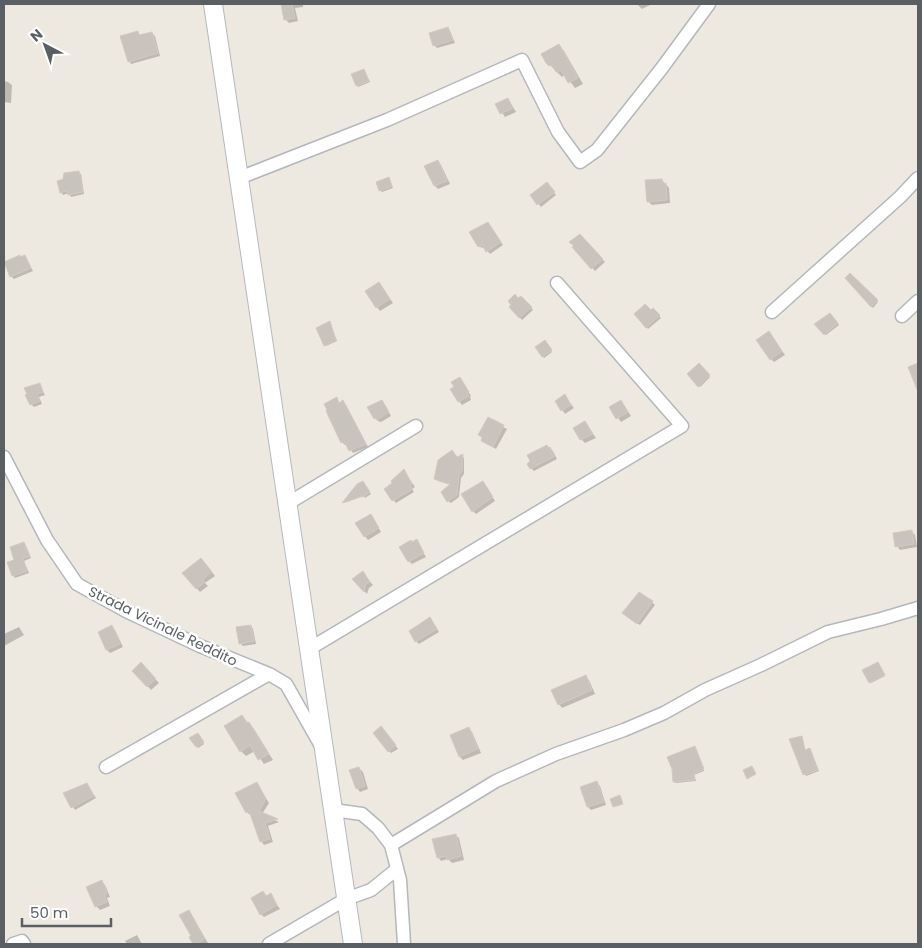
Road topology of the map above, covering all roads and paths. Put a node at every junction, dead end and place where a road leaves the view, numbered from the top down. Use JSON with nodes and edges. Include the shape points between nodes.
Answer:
{"nodes":[{"id":1,"x":213,"y":4,"type":"edge"},
{"id":2,"x":709,"y":4,"type":"edge"},
{"id":3,"x":239,"y":178,"type":"junction"},
{"id":4,"x":918,"y":178,"type":"edge"},
{"id":5,"x":557,"y":283,"type":"dead end"},
{"id":6,"x":918,"y":301,"type":"edge"},
{"id":7,"x":772,"y":312,"type":"dead end"},
{"id":8,"x":902,"y":316,"type":"dead end"},
{"id":9,"x":416,"y":426,"type":"dead end"},
{"id":10,"x":4,"y":457,"type":"edge"},
{"id":11,"x":287,"y":504,"type":"junction"},
{"id":12,"x":918,"y":608,"type":"edge"},
{"id":13,"x":309,"y":649,"type":"junction"},
{"id":14,"x":268,"y":674,"type":"junction"},
{"id":15,"x":324,"y":750,"type":"junction"},
{"id":16,"x":106,"y":767,"type":"dead end"},
{"id":17,"x":333,"y":810,"type":"junction"},
{"id":18,"x":391,"y":845,"type":"junction"},
{"id":19,"x":397,"y":869,"type":"junction"},
{"id":20,"x":346,"y":899,"type":"junction"},
{"id":21,"x":13,"y":944,"type":"edge"},
{"id":22,"x":24,"y":944,"type":"edge"},
{"id":23,"x":269,"y":944,"type":"edge"},
{"id":24,"x":352,"y":944,"type":"edge"},
{"id":25,"x":404,"y":944,"type":"edge"}],
"edges":[{"from":1,"to":3,"type":"main road"},
{"from":2,"to":3,"type":"street","via":[[597,150],[580,162],[558,132],[522,60],[387,120]]},
{"from":3,"to":11,"type":"main road"},
{"from":4,"to":7,"type":"street"},
{"from":5,"to":13,"type":"street","via":[[682,426]]},
{"from":6,"to":8,"type":"street"},
{"from":9,"to":11,"type":"street"},
{"from":10,"to":14,"type":"street","name":"Strada Vicinale Reddito","via":[[47,540],[77,584],[126,611]]},
{"from":11,"to":13,"type":"main road"},
{"from":12,"to":18,"type":"street","via":[[828,632],[656,716],[556,754],[496,781]]},
{"from":13,"to":15,"type":"main road"},
{"from":14,"to":15,"type":"street","name":"Strada Vicinale Reddito","via":[[286,684]]},
{"from":14,"to":16,"type":"street"},
{"from":15,"to":17,"type":"main road"},
{"from":17,"to":18,"type":"street","via":[[362,814]]},
{"from":17,"to":20,"type":"main road"},
{"from":18,"to":19,"type":"street"},
{"from":19,"to":20,"type":"street","via":[[371,890]]},
{"from":19,"to":25,"type":"street"},
{"from":20,"to":23,"type":"street"},
{"from":20,"to":24,"type":"main road"},
{"from":21,"to":22,"type":"street","via":[[22,941]]}]}
